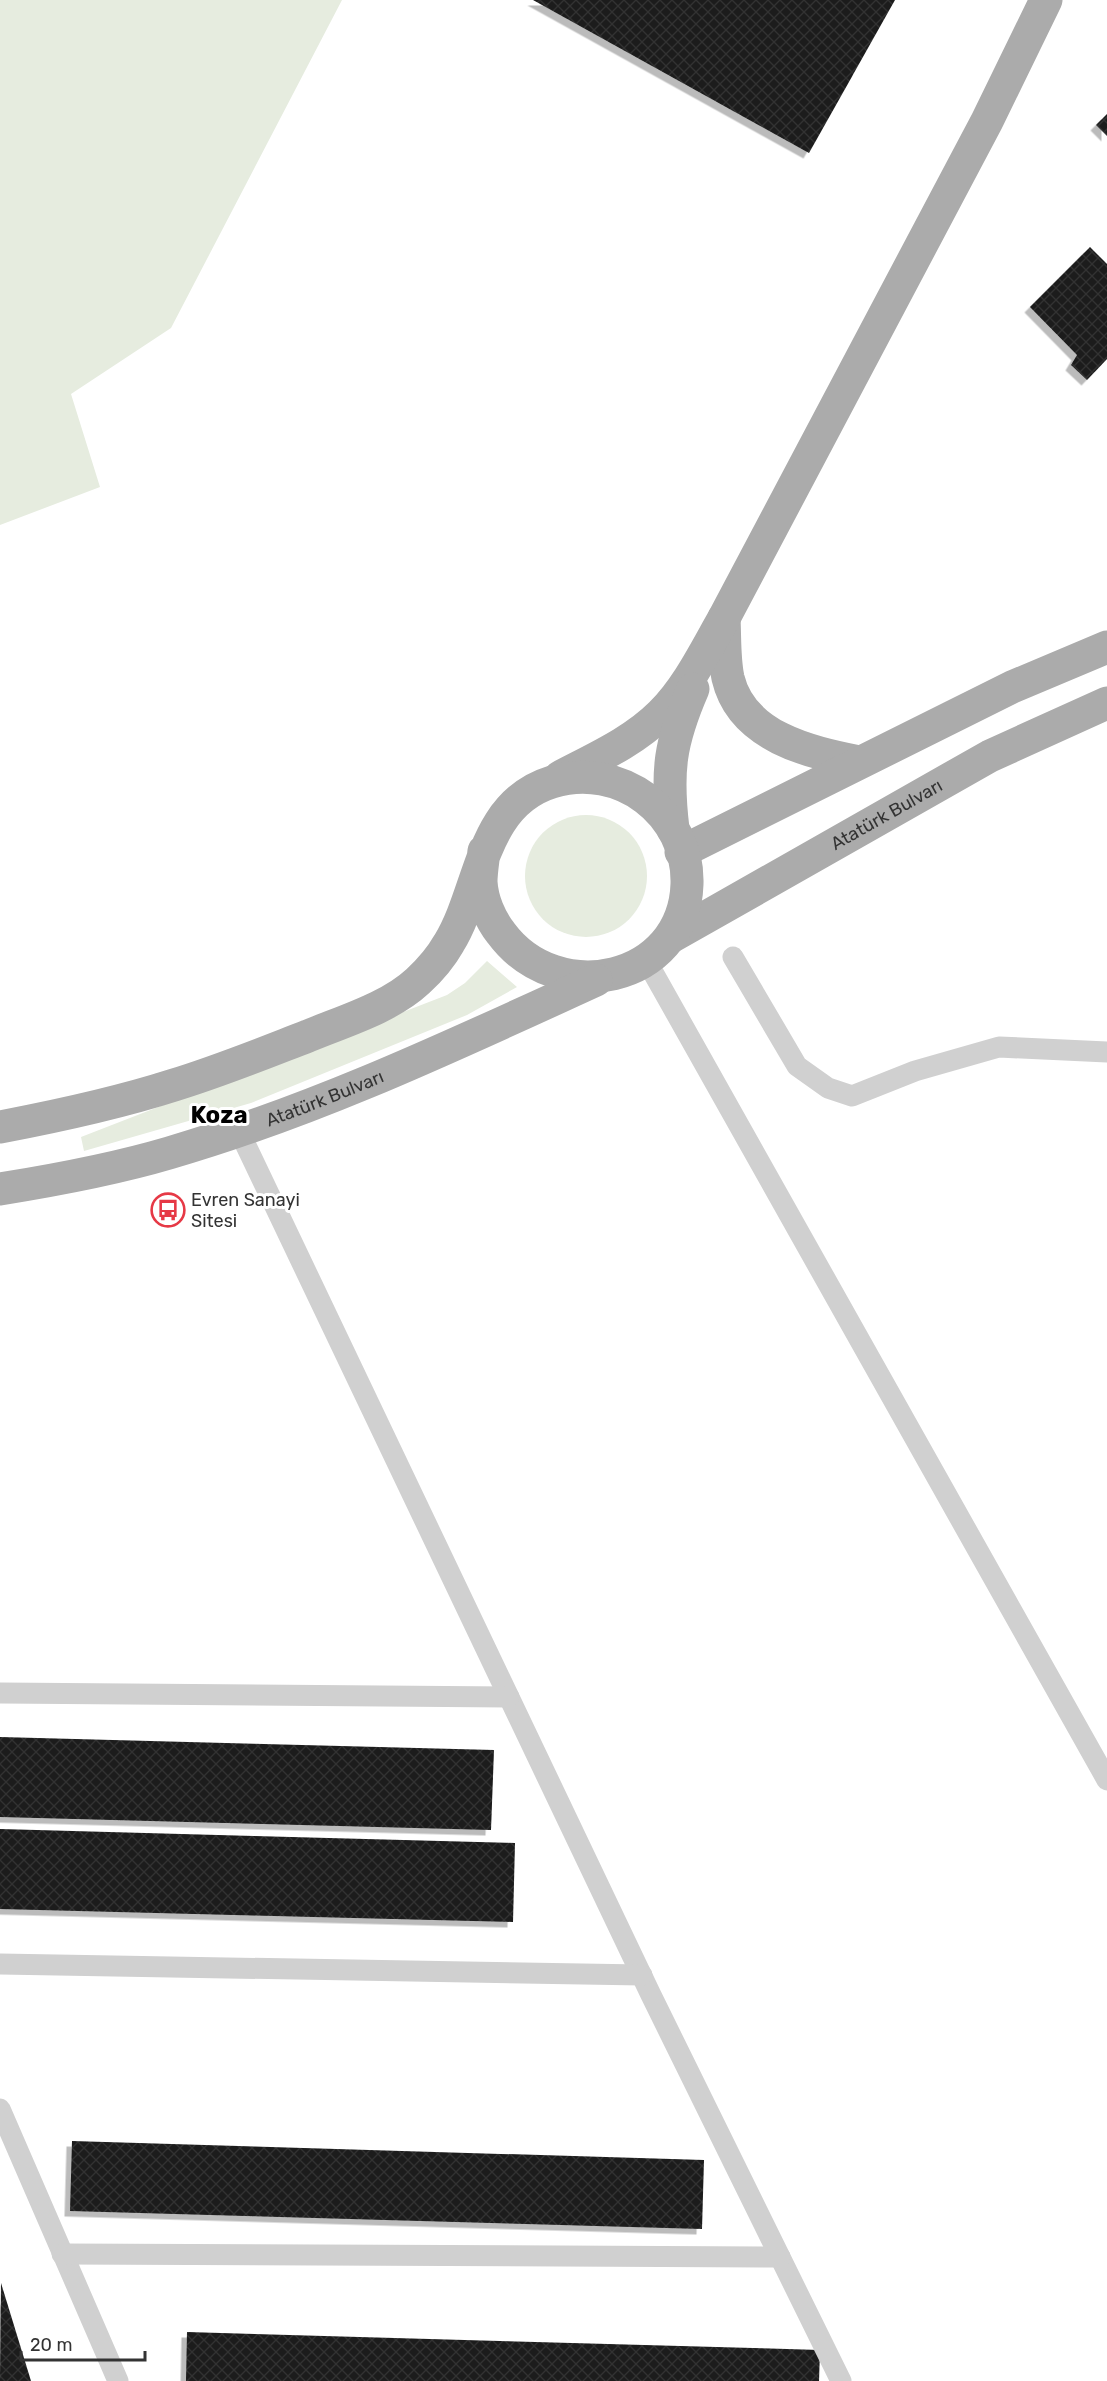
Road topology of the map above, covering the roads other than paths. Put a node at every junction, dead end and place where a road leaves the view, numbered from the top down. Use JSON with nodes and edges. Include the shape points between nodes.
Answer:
{"nodes":[{"id":1,"x":1046,"y":0,"type":"edge"},
{"id":2,"x":724,"y":618,"type":"junction"},
{"id":3,"x":1107,"y":646,"type":"edge"},
{"id":4,"x":1107,"y":704,"type":"edge"},
{"id":5,"x":859,"y":762,"type":"junction"},
{"id":6,"x":551,"y":782,"type":"junction"},
{"id":7,"x":677,"y":840,"type":"junction"},
{"id":8,"x":484,"y":851,"type":"junction"},
{"id":9,"x":671,"y":937,"type":"junction"},
{"id":10,"x":733,"y":957,"type":"dead end"},
{"id":11,"x":646,"y":960,"type":"junction"},
{"id":12,"x":601,"y":977,"type":"junction"},
{"id":13,"x":1107,"y":1052,"type":"edge"},
{"id":14,"x":0,"y":1127,"type":"edge"},
{"id":15,"x":239,"y":1131,"type":"junction"},
{"id":16,"x":0,"y":1190,"type":"edge"},
{"id":17,"x":0,"y":1693,"type":"edge"},
{"id":18,"x":509,"y":1697,"type":"junction"},
{"id":19,"x":1107,"y":1780,"type":"edge"},
{"id":20,"x":0,"y":1964,"type":"edge"},
{"id":21,"x":642,"y":1975,"type":"junction"},
{"id":22,"x":0,"y":2109,"type":"edge"},
{"id":23,"x":63,"y":2254,"type":"junction"},
{"id":24,"x":780,"y":2257,"type":"junction"},
{"id":25,"x":118,"y":2381,"type":"edge"},
{"id":26,"x":841,"y":2381,"type":"edge"}],
"edges":[{"from":1,"to":2,"type":"main road","via":[[987,121]]},
{"from":2,"to":5,"type":"main road","via":[[728,676],[744,709],[766,730],[796,747]]},
{"from":2,"to":6,"type":"main road","via":[[687,681],[661,714],[630,738]]},
{"from":2,"to":7,"type":"main road","via":[[679,720],[672,748],[668,791]]},
{"from":3,"to":5,"type":"main road","via":[[1012,687]]},
{"from":4,"to":9,"type":"main road","name":"Atatürk Bulvarı","via":[[990,756]]},
{"from":5,"to":7,"type":"main road"},
{"from":6,"to":7,"type":"main road","name":"Atatürk Bulvarı","via":[[583,777],[611,780],[637,790],[658,807]]},
{"from":6,"to":8,"type":"main road","name":"Atatürk Bulvarı","via":[[520,800]]},
{"from":7,"to":9,"type":"main road","name":"Atatürk Bulvarı","via":[[687,872],[686,896]]},
{"from":8,"to":12,"type":"main road","name":"Atatürk Bulvarı","via":[[484,898],[494,924],[513,949],[539,968],[569,978]]},
{"from":8,"to":14,"type":"main road","name":"Atatürk Bulvarı","via":[[450,942],[415,984],[388,1002],[174,1086]]},
{"from":9,"to":11,"type":"main road","name":"Atatürk Bulvarı"},
{"from":10,"to":13,"type":"lane","via":[[797,1066],[828,1088],[852,1096],[915,1071],[999,1047]]},
{"from":11,"to":12,"type":"main road","name":"Atatürk Bulvarı"},
{"from":11,"to":19,"type":"lane"},
{"from":12,"to":15,"type":"main road","name":"Atatürk Bulvarı","via":[[421,1060]]},
{"from":15,"to":16,"type":"main road","name":"Atatürk Bulvarı","via":[[168,1154]]},
{"from":15,"to":18,"type":"lane"},
{"from":17,"to":18,"type":"lane"},
{"from":18,"to":21,"type":"lane"},
{"from":20,"to":21,"type":"lane"},
{"from":21,"to":24,"type":"lane"},
{"from":22,"to":23,"type":"lane"},
{"from":23,"to":24,"type":"lane"},
{"from":23,"to":25,"type":"lane"},
{"from":24,"to":26,"type":"lane"}]}
